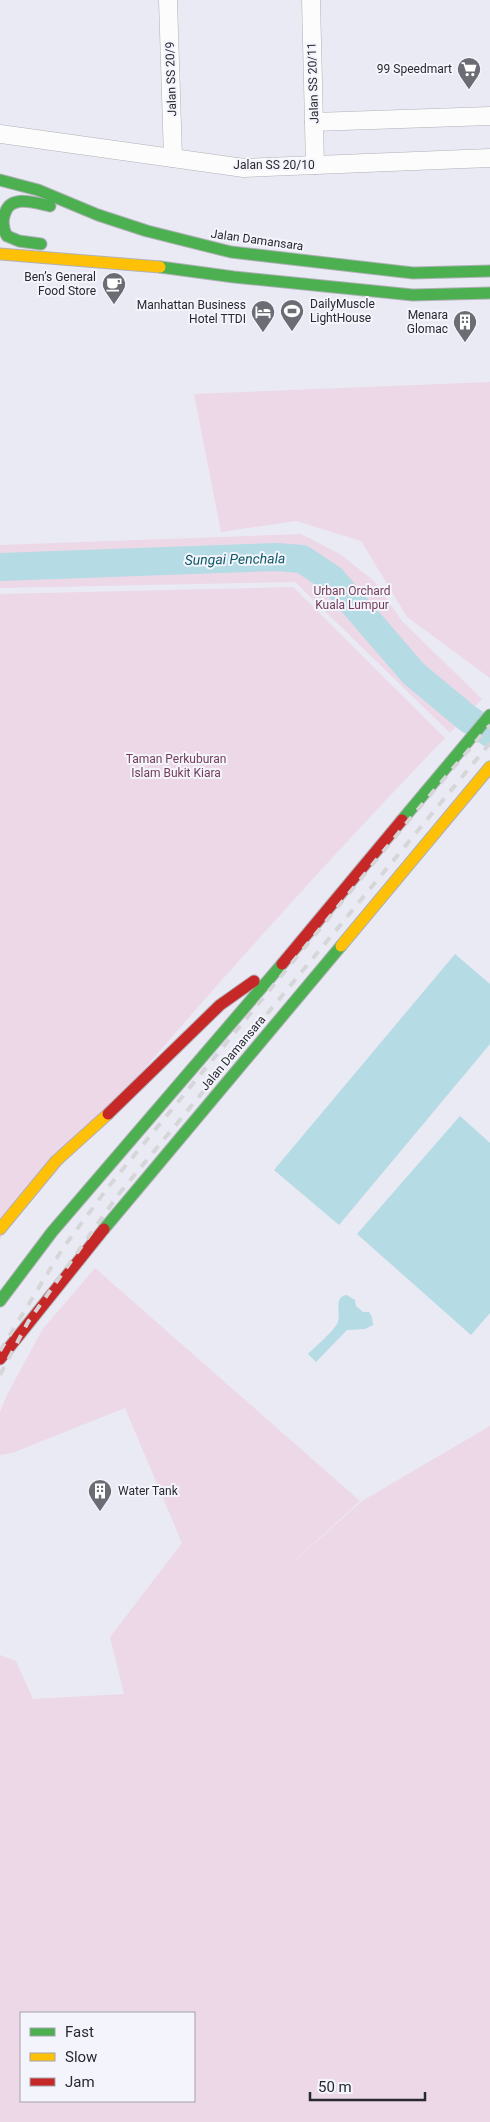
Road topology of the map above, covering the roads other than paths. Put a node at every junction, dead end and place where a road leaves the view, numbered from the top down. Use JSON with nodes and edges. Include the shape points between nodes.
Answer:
{"nodes":[{"id":1,"x":168,"y":0,"type":"edge"},
{"id":2,"x":311,"y":0,"type":"edge"},
{"id":3,"x":490,"y":116,"type":"edge"},
{"id":4,"x":314,"y":122,"type":"junction"},
{"id":5,"x":0,"y":134,"type":"edge"},
{"id":6,"x":174,"y":158,"type":"junction"},
{"id":7,"x":490,"y":158,"type":"edge"},
{"id":8,"x":315,"y":165,"type":"junction"},
{"id":9,"x":0,"y":180,"type":"edge"},
{"id":10,"x":98,"y":214,"type":"junction"},
{"id":11,"x":55,"y":246,"type":"dead end"},
{"id":12,"x":74,"y":248,"type":"dead end"},
{"id":13,"x":0,"y":254,"type":"edge"},
{"id":14,"x":136,"y":264,"type":"junction"},
{"id":15,"x":490,"y":271,"type":"edge"},
{"id":16,"x":490,"y":293,"type":"edge"},
{"id":17,"x":490,"y":714,"type":"edge"},
{"id":18,"x":490,"y":767,"type":"edge"},
{"id":19,"x":282,"y":964,"type":"junction"},
{"id":20,"x":0,"y":1229,"type":"edge"},
{"id":21,"x":0,"y":1301,"type":"edge"},
{"id":22,"x":0,"y":1359,"type":"edge"}],
"edges":[{"from":1,"to":6,"type":"street","name":"Jalan SS 20/9"},
{"from":2,"to":4,"type":"street","name":"Jalan SS 20/11"},
{"from":3,"to":4,"type":"street"},
{"from":4,"to":8,"type":"street","name":"Jalan SS 20/11"},
{"from":5,"to":6,"type":"street","name":"Jalan SS 20/10"},
{"from":6,"to":8,"type":"street","name":"Jalan SS 20/10","via":[[244,168]]},
{"from":7,"to":8,"type":"street","name":"Jalan SS 20/10"},
{"from":9,"to":10,"type":"main road","name":"Jalan Damansara","via":[[34,188]]},
{"from":10,"to":11,"type":"main road","via":[[25,202],[14,202],[6,207],[2,226],[6,235],[16,241]]},
{"from":10,"to":15,"type":"main road","name":"Jalan Damansara","via":[[205,248],[231,252],[413,272]]},
{"from":12,"to":14,"type":"main road"},
{"from":13,"to":14,"type":"main road"},
{"from":14,"to":16,"type":"main road","via":[[413,295]]},
{"from":17,"to":19,"type":"main road"},
{"from":18,"to":22,"type":"main road","name":"Jalan Damansara"},
{"from":19,"to":20,"type":"main road","via":[[220,1005],[56,1161]]},
{"from":19,"to":21,"type":"main road","via":[[52,1232]]}]}
